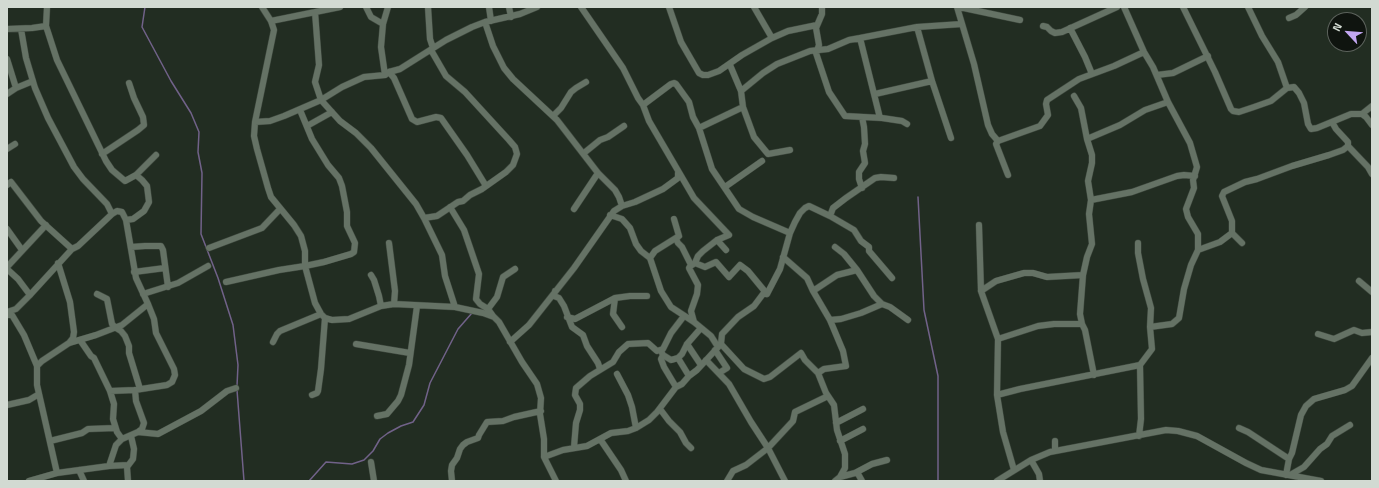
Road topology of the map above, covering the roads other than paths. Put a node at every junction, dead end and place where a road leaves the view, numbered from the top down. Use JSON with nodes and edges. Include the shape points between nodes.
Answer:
{"nodes":[{"id":1,"x":47,"y":7,"type":"edge"},
{"id":2,"x":262,"y":7,"type":"edge"},
{"id":3,"x":340,"y":7,"type":"edge"},
{"id":4,"x":366,"y":7,"type":"edge"},
{"id":5,"x":388,"y":7,"type":"edge"},
{"id":6,"x":428,"y":7,"type":"edge"},
{"id":7,"x":489,"y":7,"type":"edge"},
{"id":8,"x":509,"y":7,"type":"edge"},
{"id":9,"x":537,"y":7,"type":"edge"},
{"id":10,"x":581,"y":7,"type":"edge"},
{"id":11,"x":669,"y":7,"type":"edge"},
{"id":12,"x":822,"y":7,"type":"edge"},
{"id":13,"x":958,"y":7,"type":"edge"},
{"id":14,"x":1117,"y":7,"type":"edge"},
{"id":15,"x":1124,"y":7,"type":"edge"},
{"id":16,"x":1183,"y":7,"type":"edge"},
{"id":17,"x":1248,"y":7,"type":"edge"},
{"id":18,"x":1305,"y":7,"type":"edge"},
{"id":19,"x":757,"y":8,"type":"edge"},
{"id":20,"x":311,"y":11,"type":"edge"},
{"id":21,"x":511,"y":16,"type":"junction"},
{"id":22,"x":1289,"y":18,"type":"dead end"},
{"id":23,"x":1020,"y":20,"type":"dead end"},
{"id":24,"x":271,"y":21,"type":"junction"},
{"id":25,"x":488,"y":21,"type":"junction"},
{"id":26,"x":383,"y":24,"type":"junction"},
{"id":27,"x":962,"y":24,"type":"junction"},
{"id":28,"x":817,"y":25,"type":"junction"},
{"id":29,"x":46,"y":26,"type":"junction"},
{"id":30,"x":1043,"y":26,"type":"dead end"},
{"id":31,"x":916,"y":27,"type":"junction"},
{"id":32,"x":1070,"y":28,"type":"junction"},
{"id":33,"x":7,"y":29,"type":"edge"},
{"id":34,"x":21,"y":29,"type":"junction"},
{"id":35,"x":772,"y":38,"type":"junction"},
{"id":36,"x":860,"y":38,"type":"junction"},
{"id":37,"x":432,"y":49,"type":"junction"},
{"id":38,"x":818,"y":50,"type":"junction"},
{"id":39,"x":1144,"y":52,"type":"junction"},
{"id":40,"x":1208,"y":56,"type":"junction"},
{"id":41,"x":7,"y":59,"type":"edge"},
{"id":42,"x":730,"y":65,"type":"junction"},
{"id":43,"x":387,"y":73,"type":"junction"},
{"id":44,"x":1092,"y":74,"type":"junction"},
{"id":45,"x":1157,"y":75,"type":"junction"},
{"id":46,"x":33,"y":81,"type":"junction"},
{"id":47,"x":932,"y":81,"type":"junction"},
{"id":48,"x":586,"y":82,"type":"dead end"},
{"id":49,"x":129,"y":83,"type":"dead end"},
{"id":50,"x":16,"y":88,"type":"junction"},
{"id":51,"x":1287,"y":88,"type":"junction"},
{"id":52,"x":741,"y":91,"type":"junction"},
{"id":53,"x":7,"y":94,"type":"edge"},
{"id":54,"x":875,"y":94,"type":"junction"},
{"id":55,"x":1074,"y":96,"type":"dead end"},
{"id":56,"x":321,"y":100,"type":"junction"},
{"id":57,"x":1168,"y":102,"type":"junction"},
{"id":58,"x":643,"y":105,"type":"junction"},
{"id":59,"x":1372,"y":106,"type":"edge"},
{"id":60,"x":743,"y":107,"type":"junction"},
{"id":61,"x":300,"y":110,"type":"junction"},
{"id":62,"x":332,"y":112,"type":"junction"},
{"id":63,"x":1362,"y":114,"type":"junction"},
{"id":64,"x":553,"y":116,"type":"junction"},
{"id":65,"x":862,"y":117,"type":"junction"},
{"id":66,"x":880,"y":118,"type":"junction"},
{"id":67,"x":255,"y":122,"type":"junction"},
{"id":68,"x":1332,"y":122,"type":"junction"},
{"id":69,"x":907,"y":124,"type":"dead end"},
{"id":70,"x":1372,"y":124,"type":"edge"},
{"id":71,"x":307,"y":126,"type":"junction"},
{"id":72,"x":624,"y":126,"type":"dead end"},
{"id":73,"x":699,"y":128,"type":"junction"},
{"id":74,"x":951,"y":138,"type":"dead end"},
{"id":75,"x":1087,"y":140,"type":"junction"},
{"id":76,"x":998,"y":141,"type":"junction"},
{"id":77,"x":14,"y":144,"type":"dead end"},
{"id":78,"x":1348,"y":146,"type":"junction"},
{"id":79,"x":7,"y":149,"type":"edge"},
{"id":80,"x":790,"y":150,"type":"dead end"},
{"id":81,"x":584,"y":153,"type":"junction"},
{"id":82,"x":102,"y":154,"type":"junction"},
{"id":83,"x":156,"y":155,"type":"dead end"},
{"id":84,"x":762,"y":161,"type":"dead end"},
{"id":85,"x":598,"y":173,"type":"junction"},
{"id":86,"x":678,"y":173,"type":"junction"},
{"id":87,"x":1372,"y":174,"type":"edge"},
{"id":88,"x":136,"y":175,"type":"junction"},
{"id":89,"x":1008,"y":175,"type":"dead end"},
{"id":90,"x":1195,"y":176,"type":"junction"},
{"id":91,"x":894,"y":178,"type":"dead end"},
{"id":92,"x":7,"y":185,"type":"edge"},
{"id":93,"x":486,"y":186,"type":"junction"},
{"id":94,"x":725,"y":187,"type":"junction"},
{"id":95,"x":862,"y":188,"type":"junction"},
{"id":96,"x":1091,"y":200,"type":"junction"},
{"id":97,"x":622,"y":206,"type":"junction"},
{"id":98,"x":450,"y":207,"type":"junction"},
{"id":99,"x":280,"y":209,"type":"junction"},
{"id":100,"x":574,"y":209,"type":"dead end"},
{"id":101,"x":112,"y":214,"type":"junction"},
{"id":102,"x":610,"y":215,"type":"junction"},
{"id":103,"x":830,"y":216,"type":"junction"},
{"id":104,"x":424,"y":218,"type":"junction"},
{"id":105,"x":674,"y":219,"type":"dead end"},
{"id":106,"x":126,"y":220,"type":"junction"},
{"id":107,"x":46,"y":225,"type":"junction"},
{"id":108,"x":979,"y":225,"type":"dead end"},
{"id":109,"x":7,"y":229,"type":"edge"},
{"id":110,"x":790,"y":233,"type":"junction"},
{"id":111,"x":1232,"y":234,"type":"junction"},
{"id":112,"x":679,"y":236,"type":"junction"},
{"id":113,"x":717,"y":240,"type":"junction"},
{"id":114,"x":1138,"y":243,"type":"dead end"},
{"id":115,"x":1242,"y":243,"type":"dead end"},
{"id":116,"x":389,"y":244,"type":"dead end"},
{"id":117,"x":131,"y":247,"type":"junction"},
{"id":118,"x":835,"y":247,"type":"dead end"},
{"id":119,"x":209,"y":248,"type":"dead end"},
{"id":120,"x":72,"y":249,"type":"junction"},
{"id":121,"x":22,"y":250,"type":"junction"},
{"id":122,"x":726,"y":250,"type":"dead end"},
{"id":123,"x":1198,"y":250,"type":"junction"},
{"id":124,"x":783,"y":257,"type":"junction"},
{"id":125,"x":650,"y":258,"type":"junction"},
{"id":126,"x":58,"y":263,"type":"junction"},
{"id":127,"x":693,"y":264,"type":"junction"},
{"id":128,"x":208,"y":266,"type":"dead end"},
{"id":129,"x":305,"y":266,"type":"junction"},
{"id":130,"x":7,"y":268,"type":"edge"},
{"id":131,"x":165,"y":268,"type":"junction"},
{"id":132,"x":515,"y":269,"type":"dead end"},
{"id":133,"x":857,"y":270,"type":"junction"},
{"id":134,"x":134,"y":272,"type":"junction"},
{"id":135,"x":371,"y":275,"type":"dead end"},
{"id":136,"x":1083,"y":275,"type":"junction"},
{"id":137,"x":892,"y":278,"type":"dead end"},
{"id":138,"x":1359,"y":281,"type":"dead end"},
{"id":139,"x":226,"y":282,"type":"dead end"},
{"id":140,"x":168,"y":287,"type":"junction"},
{"id":141,"x":555,"y":291,"type":"junction"},
{"id":142,"x":981,"y":291,"type":"junction"},
{"id":143,"x":813,"y":292,"type":"junction"},
{"id":144,"x":1372,"y":292,"type":"edge"},
{"id":145,"x":97,"y":294,"type":"dead end"},
{"id":146,"x":143,"y":294,"type":"junction"},
{"id":147,"x":767,"y":294,"type":"junction"},
{"id":148,"x":30,"y":295,"type":"junction"},
{"id":149,"x":647,"y":296,"type":"dead end"},
{"id":150,"x":615,"y":298,"type":"junction"},
{"id":151,"x":148,"y":304,"type":"junction"},
{"id":152,"x":394,"y":304,"type":"junction"},
{"id":153,"x":882,"y":304,"type":"junction"},
{"id":154,"x":381,"y":306,"type":"junction"},
{"id":155,"x":417,"y":306,"type":"junction"},
{"id":156,"x":454,"y":307,"type":"junction"},
{"id":157,"x":488,"y":309,"type":"junction"},
{"id":158,"x":7,"y":314,"type":"edge"},
{"id":159,"x":323,"y":316,"type":"junction"},
{"id":160,"x":684,"y":316,"type":"junction"},
{"id":161,"x":494,"y":317,"type":"junction"},
{"id":162,"x":567,"y":317,"type":"junction"},
{"id":163,"x":830,"y":320,"type":"junction"},
{"id":164,"x":908,"y":320,"type":"dead end"},
{"id":165,"x":694,"y":322,"type":"junction"},
{"id":166,"x":1082,"y":324,"type":"junction"},
{"id":167,"x":622,"y":327,"type":"dead end"},
{"id":168,"x":1150,"y":327,"type":"junction"},
{"id":169,"x":116,"y":328,"type":"junction"},
{"id":170,"x":700,"y":328,"type":"junction"},
{"id":171,"x":1372,"y":332,"type":"edge"},
{"id":172,"x":1318,"y":334,"type":"dead end"},
{"id":173,"x":998,"y":339,"type":"junction"},
{"id":174,"x":80,"y":340,"type":"junction"},
{"id":175,"x":273,"y":342,"type":"dead end"},
{"id":176,"x":510,"y":342,"type":"junction"},
{"id":177,"x":69,"y":343,"type":"junction"},
{"id":178,"x":356,"y":344,"type":"dead end"},
{"id":179,"x":687,"y":344,"type":"junction"},
{"id":180,"x":718,"y":347,"type":"junction"},
{"id":181,"x":410,"y":353,"type":"junction"},
{"id":182,"x":662,"y":353,"type":"junction"},
{"id":183,"x":678,"y":358,"type":"junction"},
{"id":184,"x":1372,"y":358,"type":"edge"},
{"id":185,"x":704,"y":363,"type":"junction"},
{"id":186,"x":37,"y":366,"type":"junction"},
{"id":187,"x":1140,"y":366,"type":"junction"},
{"id":188,"x":600,"y":369,"type":"junction"},
{"id":189,"x":818,"y":373,"type":"junction"},
{"id":190,"x":617,"y":374,"type":"dead end"},
{"id":191,"x":719,"y":374,"type":"junction"},
{"id":192,"x":1094,"y":375,"type":"junction"},
{"id":193,"x":689,"y":376,"type":"junction"},
{"id":194,"x":676,"y":387,"type":"junction"},
{"id":195,"x":236,"y":388,"type":"dead end"},
{"id":196,"x":138,"y":389,"type":"junction"},
{"id":197,"x":110,"y":391,"type":"junction"},
{"id":198,"x":39,"y":394,"type":"junction"},
{"id":199,"x":312,"y":395,"type":"dead end"},
{"id":200,"x":997,"y":395,"type":"junction"},
{"id":201,"x":828,"y":396,"type":"junction"},
{"id":202,"x":7,"y":405,"type":"edge"},
{"id":203,"x":660,"y":409,"type":"junction"},
{"id":204,"x":863,"y":409,"type":"dead end"},
{"id":205,"x":540,"y":412,"type":"junction"},
{"id":206,"x":377,"y":416,"type":"dead end"},
{"id":207,"x":836,"y":423,"type":"junction"},
{"id":208,"x":1350,"y":425,"type":"dead end"},
{"id":209,"x":115,"y":428,"type":"junction"},
{"id":210,"x":636,"y":428,"type":"junction"},
{"id":211,"x":1239,"y":428,"type":"dead end"},
{"id":212,"x":863,"y":429,"type":"dead end"},
{"id":213,"x":138,"y":432,"type":"junction"},
{"id":214,"x":131,"y":436,"type":"junction"},
{"id":215,"x":1138,"y":436,"type":"junction"},
{"id":216,"x":122,"y":440,"type":"junction"},
{"id":217,"x":600,"y":440,"type":"junction"},
{"id":218,"x":840,"y":441,"type":"junction"},
{"id":219,"x":1055,"y":441,"type":"dead end"},
{"id":220,"x":50,"y":442,"type":"junction"},
{"id":221,"x":574,"y":447,"type":"junction"},
{"id":222,"x":691,"y":448,"type":"dead end"},
{"id":223,"x":768,"y":448,"type":"junction"},
{"id":224,"x":1055,"y":450,"type":"junction"},
{"id":225,"x":544,"y":457,"type":"junction"},
{"id":226,"x":1289,"y":459,"type":"junction"},
{"id":227,"x":887,"y":460,"type":"dead end"},
{"id":228,"x":1031,"y":460,"type":"junction"},
{"id":229,"x":371,"y":462,"type":"dead end"},
{"id":230,"x":128,"y":465,"type":"junction"},
{"id":231,"x":109,"y":466,"type":"junction"},
{"id":232,"x":79,"y":470,"type":"junction"},
{"id":233,"x":1014,"y":470,"type":"junction"},
{"id":234,"x":857,"y":472,"type":"junction"},
{"id":235,"x":57,"y":473,"type":"junction"},
{"id":236,"x":1286,"y":475,"type":"junction"},
{"id":237,"x":840,"y":477,"type":"junction"},
{"id":238,"x":29,"y":481,"type":"edge"},
{"id":239,"x":84,"y":481,"type":"edge"},
{"id":240,"x":128,"y":481,"type":"edge"},
{"id":241,"x":374,"y":481,"type":"edge"},
{"id":242,"x":452,"y":481,"type":"edge"},
{"id":243,"x":556,"y":481,"type":"edge"},
{"id":244,"x":626,"y":481,"type":"edge"},
{"id":245,"x":727,"y":481,"type":"edge"},
{"id":246,"x":785,"y":481,"type":"edge"},
{"id":247,"x":835,"y":481,"type":"edge"},
{"id":248,"x":862,"y":481,"type":"edge"},
{"id":249,"x":996,"y":481,"type":"edge"},
{"id":250,"x":1040,"y":481,"type":"edge"},
{"id":251,"x":1279,"y":481,"type":"edge"},
{"id":252,"x":1318,"y":481,"type":"edge"}],
"edges":[{"from":1,"to":29,"type":"street"},
{"from":2,"to":24,"type":"street"},
{"from":3,"to":20,"type":"street"},
{"from":4,"to":26,"type":"street","via":[[371,17]]},
{"from":5,"to":26,"type":"street"},
{"from":6,"to":37,"type":"street"},
{"from":7,"to":25,"type":"street"},
{"from":8,"to":21,"type":"street"},
{"from":9,"to":21,"type":"street"},
{"from":10,"to":58,"type":"street","via":[[623,68]]},
{"from":11,"to":42,"type":"street","via":[[681,42],[699,73],[708,75]]},
{"from":12,"to":28,"type":"street"},
{"from":13,"to":23,"type":"street"},
{"from":13,"to":27,"type":"street"},
{"from":14,"to":32,"type":"street"},
{"from":15,"to":39,"type":"street"},
{"from":16,"to":40,"type":"street"},
{"from":17,"to":51,"type":"street","via":[[1278,62]]},
{"from":18,"to":22,"type":"street"},
{"from":19,"to":35,"type":"street"},
{"from":20,"to":24,"type":"street"},
{"from":20,"to":56,"type":"street","via":[[319,65],[315,82]]},
{"from":21,"to":25,"type":"street"},
{"from":24,"to":67,"type":"street","via":[[274,30]]},
{"from":25,"to":37,"type":"street"},
{"from":25,"to":64,"type":"street","via":[[493,46],[504,68]]},
{"from":26,"to":43,"type":"street","via":[[381,47]]},
{"from":27,"to":31,"type":"street"},
{"from":27,"to":76,"type":"street","via":[[988,125]]},
{"from":28,"to":35,"type":"street","via":[[788,31]]},
{"from":28,"to":38,"type":"street"},
{"from":29,"to":34,"type":"street"},
{"from":29,"to":82,"type":"street","via":[[57,60]]},
{"from":30,"to":32,"type":"street","via":[[1055,33]]},
{"from":31,"to":36,"type":"street"},
{"from":31,"to":47,"type":"street"},
{"from":32,"to":44,"type":"street"},
{"from":33,"to":34,"type":"street"},
{"from":34,"to":46,"type":"street"},
{"from":35,"to":42,"type":"street"},
{"from":36,"to":38,"type":"street"},
{"from":36,"to":54,"type":"street"},
{"from":37,"to":43,"type":"street","via":[[400,69]]},
{"from":37,"to":93,"type":"street","via":[[450,80],[465,92],[515,147],[516,154],[512,165]]},
{"from":38,"to":52,"type":"street","via":[[777,64]]},
{"from":38,"to":65,"type":"street","via":[[817,57],[829,92],[845,116]]},
{"from":39,"to":44,"type":"street"},
{"from":39,"to":45,"type":"street"},
{"from":40,"to":45,"type":"street","via":[[1174,73]]},
{"from":40,"to":51,"type":"street","via":[[1231,109],[1235,112],[1271,101]]},
{"from":41,"to":50,"type":"street"},
{"from":42,"to":52,"type":"street"},
{"from":43,"to":56,"type":"street","via":[[364,77]]},
{"from":43,"to":93,"type":"street","via":[[394,78],[412,119],[417,122],[441,118]]},
{"from":44,"to":76,"type":"street","via":[[1079,79],[1047,100],[1048,114],[1040,126]]},
{"from":45,"to":57,"type":"street"},
{"from":46,"to":50,"type":"street"},
{"from":46,"to":101,"type":"street","via":[[74,166],[107,204]]},
{"from":47,"to":54,"type":"street"},
{"from":47,"to":74,"type":"street"},
{"from":48,"to":64,"type":"street","via":[[571,92]]},
{"from":49,"to":82,"type":"street","via":[[144,125]]},
{"from":50,"to":53,"type":"street"},
{"from":51,"to":68,"type":"street","via":[[1294,87],[1299,93],[1311,129]]},
{"from":52,"to":60,"type":"street"},
{"from":54,"to":66,"type":"street"},
{"from":55,"to":75,"type":"street","via":[[1082,108]]},
{"from":56,"to":61,"type":"street"},
{"from":56,"to":62,"type":"street"},
{"from":57,"to":75,"type":"street","via":[[1145,110]]},
{"from":57,"to":90,"type":"street","via":[[1190,143],[1197,166]]},
{"from":58,"to":73,"type":"street","via":[[674,83],[689,102]]},
{"from":58,"to":86,"type":"street"},
{"from":59,"to":63,"type":"street"},
{"from":60,"to":73,"type":"street"},
{"from":60,"to":80,"type":"street","via":[[754,137],[768,154]]},
{"from":61,"to":67,"type":"street","via":[[270,121]]},
{"from":61,"to":71,"type":"street"},
{"from":62,"to":71,"type":"street"},
{"from":62,"to":104,"type":"street","via":[[371,148]]},
{"from":63,"to":68,"type":"street","via":[[1351,114]]},
{"from":63,"to":70,"type":"street"},
{"from":64,"to":81,"type":"street"},
{"from":65,"to":66,"type":"street"},
{"from":65,"to":95,"type":"street","via":[[865,163],[859,172],[859,179]]},
{"from":66,"to":69,"type":"street"},
{"from":67,"to":99,"type":"street","via":[[254,136],[268,188]]},
{"from":68,"to":78,"type":"street","via":[[1348,142]]},
{"from":71,"to":129,"type":"street","via":[[321,155],[342,186],[347,226],[355,247],[351,254]]},
{"from":72,"to":81,"type":"street"},
{"from":73,"to":94,"type":"street","via":[[712,169]]},
{"from":75,"to":96,"type":"street","via":[[1092,155],[1088,181]]},
{"from":76,"to":89,"type":"street","via":[[996,144]]},
{"from":77,"to":79,"type":"street"},
{"from":78,"to":87,"type":"street"},
{"from":78,"to":111,"type":"street","via":[[1329,155],[1245,182],[1224,192],[1222,196],[1232,221]]},
{"from":81,"to":85,"type":"street"},
{"from":82,"to":88,"type":"street","via":[[112,170],[123,180]]},
{"from":83,"to":88,"type":"street"},
{"from":84,"to":94,"type":"street"},
{"from":85,"to":97,"type":"street","via":[[615,190]]},
{"from":85,"to":100,"type":"street"},
{"from":86,"to":97,"type":"street","via":[[678,178],[663,189]]},
{"from":86,"to":113,"type":"street","via":[[694,198],[729,235]]},
{"from":88,"to":106,"type":"street","via":[[147,186],[149,202],[144,211]]},
{"from":90,"to":96,"type":"street","via":[[1184,174],[1132,192]]},
{"from":90,"to":123,"type":"street","via":[[1194,188],[1186,209],[1198,234]]},
{"from":91,"to":95,"type":"street","via":[[875,178]]},
{"from":92,"to":107,"type":"street","via":[[11,182]]},
{"from":93,"to":98,"type":"street"},
{"from":94,"to":110,"type":"street","via":[[739,209]]},
{"from":95,"to":103,"type":"street","via":[[833,208]]},
{"from":96,"to":136,"type":"street","via":[[1089,214],[1092,244]]},
{"from":97,"to":102,"type":"street"},
{"from":98,"to":104,"type":"street","via":[[437,216]]},
{"from":98,"to":157,"type":"street","via":[[464,230],[478,274],[476,299]]},
{"from":99,"to":119,"type":"street","via":[[262,228]]},
{"from":99,"to":129,"type":"street","via":[[301,236]]},
{"from":101,"to":106,"type":"street","via":[[122,212]]},
{"from":101,"to":120,"type":"street"},
{"from":102,"to":125,"type":"street","via":[[622,219],[630,228],[641,251]]},
{"from":102,"to":141,"type":"street"},
{"from":103,"to":110,"type":"street","via":[[809,206],[800,213]]},
{"from":103,"to":137,"type":"street","via":[[854,230]]},
{"from":104,"to":156,"type":"street","via":[[442,255]]},
{"from":105,"to":112,"type":"street"},
{"from":106,"to":117,"type":"street"},
{"from":107,"to":120,"type":"street"},
{"from":107,"to":121,"type":"street"},
{"from":108,"to":142,"type":"street"},
{"from":109,"to":121,"type":"street"},
{"from":110,"to":124,"type":"street"},
{"from":111,"to":115,"type":"street"},
{"from":111,"to":123,"type":"street","via":[[1220,242]]},
{"from":112,"to":125,"type":"street","via":[[655,251]]},
{"from":112,"to":127,"type":"street","via":[[676,238],[678,243]]},
{"from":113,"to":122,"type":"street"},
{"from":113,"to":127,"type":"street","via":[[698,256]]},
{"from":114,"to":168,"type":"street","via":[[1143,280],[1151,308]]},
{"from":116,"to":152,"type":"street","via":[[395,291]]},
{"from":117,"to":131,"type":"street","via":[[161,246]]},
{"from":117,"to":134,"type":"street"},
{"from":118,"to":133,"type":"street"},
{"from":120,"to":126,"type":"street"},
{"from":121,"to":130,"type":"street"},
{"from":123,"to":168,"type":"street","via":[[1184,289],[1179,318],[1172,324]]},
{"from":124,"to":143,"type":"street","via":[[807,278]]},
{"from":124,"to":147,"type":"street","via":[[780,269]]},
{"from":125,"to":160,"type":"street","via":[[661,291],[671,308]]},
{"from":126,"to":148,"type":"street"},
{"from":126,"to":177,"type":"street","via":[[70,302],[74,332]]},
{"from":127,"to":147,"type":"street","via":[[705,267],[716,262],[729,278],[740,264]]},
{"from":127,"to":165,"type":"street","via":[[689,268],[698,285],[691,311]]},
{"from":128,"to":140,"type":"street","via":[[194,276]]},
{"from":129,"to":139,"type":"street"},
{"from":129,"to":159,"type":"street","via":[[315,304]]},
{"from":130,"to":148,"type":"street"},
{"from":131,"to":134,"type":"street"},
{"from":131,"to":140,"type":"street"},
{"from":132,"to":157,"type":"street","via":[[503,276],[497,296]]},
{"from":133,"to":143,"type":"street","via":[[836,275]]},
{"from":133,"to":153,"type":"street"},
{"from":134,"to":146,"type":"street"},
{"from":135,"to":154,"type":"street"},
{"from":136,"to":142,"type":"street","via":[[1047,277],[1024,273],[996,281]]},
{"from":136,"to":166,"type":"street","via":[[1080,314]]},
{"from":138,"to":144,"type":"street"},
{"from":140,"to":146,"type":"street"},
{"from":141,"to":162,"type":"street","via":[[554,296],[559,298],[564,306]]},
{"from":141,"to":176,"type":"street","via":[[529,325]]},
{"from":142,"to":173,"type":"street"},
{"from":143,"to":163,"type":"street"},
{"from":145,"to":169,"type":"street","via":[[107,299],[112,324]]},
{"from":146,"to":151,"type":"street"},
{"from":147,"to":180,"type":"street","via":[[763,294],[754,306],[738,317],[722,334]]},
{"from":148,"to":158,"type":"street"},
{"from":149,"to":150,"type":"street"},
{"from":150,"to":162,"type":"street","via":[[575,319]]},
{"from":150,"to":167,"type":"street","via":[[613,314]]},
{"from":151,"to":169,"type":"street"},
{"from":151,"to":196,"type":"street","via":[[156,333],[175,375],[172,382],[167,384]]},
{"from":152,"to":154,"type":"street"},
{"from":152,"to":155,"type":"street"},
{"from":153,"to":163,"type":"street","via":[[861,313]]},
{"from":153,"to":164,"type":"street"},
{"from":154,"to":159,"type":"street","via":[[349,318],[332,320]]},
{"from":155,"to":156,"type":"street"},
{"from":155,"to":181,"type":"street"},
{"from":156,"to":161,"type":"street"},
{"from":157,"to":161,"type":"street"},
{"from":158,"to":186,"type":"street","via":[[12,315],[24,335]]},
{"from":159,"to":175,"type":"street","via":[[280,331]]},
{"from":159,"to":199,"type":"street","via":[[318,391]]},
{"from":160,"to":165,"type":"street"},
{"from":160,"to":182,"type":"street","via":[[671,333]]},
{"from":161,"to":176,"type":"street"},
{"from":162,"to":188,"type":"street","via":[[572,327],[584,335]]},
{"from":163,"to":189,"type":"street","via":[[846,366],[824,369]]},
{"from":165,"to":170,"type":"street"},
{"from":166,"to":173,"type":"street","via":[[1038,326]]},
{"from":166,"to":192,"type":"street"},
{"from":168,"to":187,"type":"street","via":[[1152,349]]},
{"from":169,"to":174,"type":"street"},
{"from":169,"to":196,"type":"street","via":[[121,331],[129,346]]},
{"from":170,"to":179,"type":"street"},
{"from":170,"to":180,"type":"street"},
{"from":171,"to":172,"type":"street","via":[[1362,333],[1354,330],[1334,339]]},
{"from":173,"to":200,"type":"street"},
{"from":174,"to":177,"type":"street"},
{"from":174,"to":197,"type":"street","via":[[94,358]]},
{"from":176,"to":205,"type":"street","via":[[537,384],[541,398]]},
{"from":177,"to":186,"type":"street"},
{"from":178,"to":181,"type":"street"},
{"from":179,"to":183,"type":"street"},
{"from":179,"to":185,"type":"street"},
{"from":180,"to":185,"type":"street"},
{"from":180,"to":189,"type":"street","via":[[744,369],[764,379],[801,353]]},
{"from":180,"to":191,"type":"street","via":[[727,368]]},
{"from":181,"to":206,"type":"street","via":[[398,401],[387,414]]},
{"from":182,"to":183,"type":"street","via":[[671,360]]},
{"from":182,"to":188,"type":"street","via":[[648,343],[628,344],[613,362]]},
{"from":182,"to":194,"type":"street","via":[[664,367]]},
{"from":183,"to":193,"type":"street"},
{"from":184,"to":226,"type":"street","via":[[1352,386],[1314,399],[1306,406],[1301,415]]},
{"from":185,"to":191,"type":"street"},
{"from":185,"to":193,"type":"street"},
{"from":186,"to":198,"type":"street"},
{"from":187,"to":192,"type":"street"},
{"from":187,"to":215,"type":"street","via":[[1141,419]]},
{"from":188,"to":221,"type":"street","via":[[576,388],[575,395],[580,410]]},
{"from":189,"to":201,"type":"street"},
{"from":190,"to":210,"type":"street","via":[[628,395]]},
{"from":191,"to":223,"type":"street","via":[[729,384]]},
{"from":192,"to":200,"type":"street"},
{"from":193,"to":194,"type":"street"},
{"from":194,"to":203,"type":"street"},
{"from":195,"to":213,"type":"street","via":[[226,391],[201,412],[158,434]]},
{"from":196,"to":197,"type":"street"},
{"from":196,"to":213,"type":"street","via":[[136,401],[144,423]]},
{"from":197,"to":209,"type":"street","via":[[114,404],[112,419]]},
{"from":198,"to":202,"type":"street","via":[[29,400]]},
{"from":198,"to":220,"type":"street"},
{"from":200,"to":233,"type":"street","via":[[1003,432]]},
{"from":201,"to":207,"type":"street","via":[[834,405]]},
{"from":201,"to":223,"type":"street","via":[[795,412],[793,421]]},
{"from":203,"to":210,"type":"street"},
{"from":203,"to":222,"type":"street"},
{"from":204,"to":207,"type":"street"},
{"from":205,"to":225,"type":"street"},
{"from":205,"to":242,"type":"street","via":[[487,422],[478,438],[467,442],[460,449],[452,465]]},
{"from":207,"to":218,"type":"street"},
{"from":208,"to":236,"type":"street","via":[[1332,436],[1304,467]]},
{"from":209,"to":216,"type":"street"},
{"from":209,"to":220,"type":"street","via":[[88,429]]},
{"from":210,"to":217,"type":"street","via":[[611,433]]},
{"from":211,"to":226,"type":"street"},
{"from":212,"to":218,"type":"street"},
{"from":213,"to":214,"type":"street"},
{"from":214,"to":216,"type":"street"},
{"from":214,"to":230,"type":"street","via":[[133,459]]},
{"from":215,"to":224,"type":"street"},
{"from":215,"to":236,"type":"street","via":[[1166,430],[1197,436],[1261,470]]},
{"from":216,"to":231,"type":"street","via":[[116,445]]},
{"from":217,"to":221,"type":"street","via":[[586,446]]},
{"from":217,"to":244,"type":"street"},
{"from":218,"to":237,"type":"street","via":[[845,454],[845,468]]},
{"from":219,"to":224,"type":"street"},
{"from":220,"to":235,"type":"street"},
{"from":221,"to":225,"type":"street"},
{"from":223,"to":245,"type":"street","via":[[746,465],[733,471]]},
{"from":223,"to":246,"type":"street"},
{"from":224,"to":228,"type":"street"},
{"from":225,"to":243,"type":"street"},
{"from":226,"to":236,"type":"street"},
{"from":227,"to":234,"type":"street"},
{"from":228,"to":233,"type":"street"},
{"from":228,"to":250,"type":"street"},
{"from":229,"to":241,"type":"street"},
{"from":230,"to":231,"type":"street"},
{"from":230,"to":240,"type":"street"},
{"from":231,"to":232,"type":"street"},
{"from":232,"to":235,"type":"street"},
{"from":232,"to":239,"type":"street"},
{"from":233,"to":249,"type":"street"},
{"from":234,"to":237,"type":"street"},
{"from":234,"to":248,"type":"street"},
{"from":235,"to":238,"type":"street"},
{"from":236,"to":251,"type":"street"},
{"from":236,"to":252,"type":"street"},
{"from":237,"to":247,"type":"street"}]}
